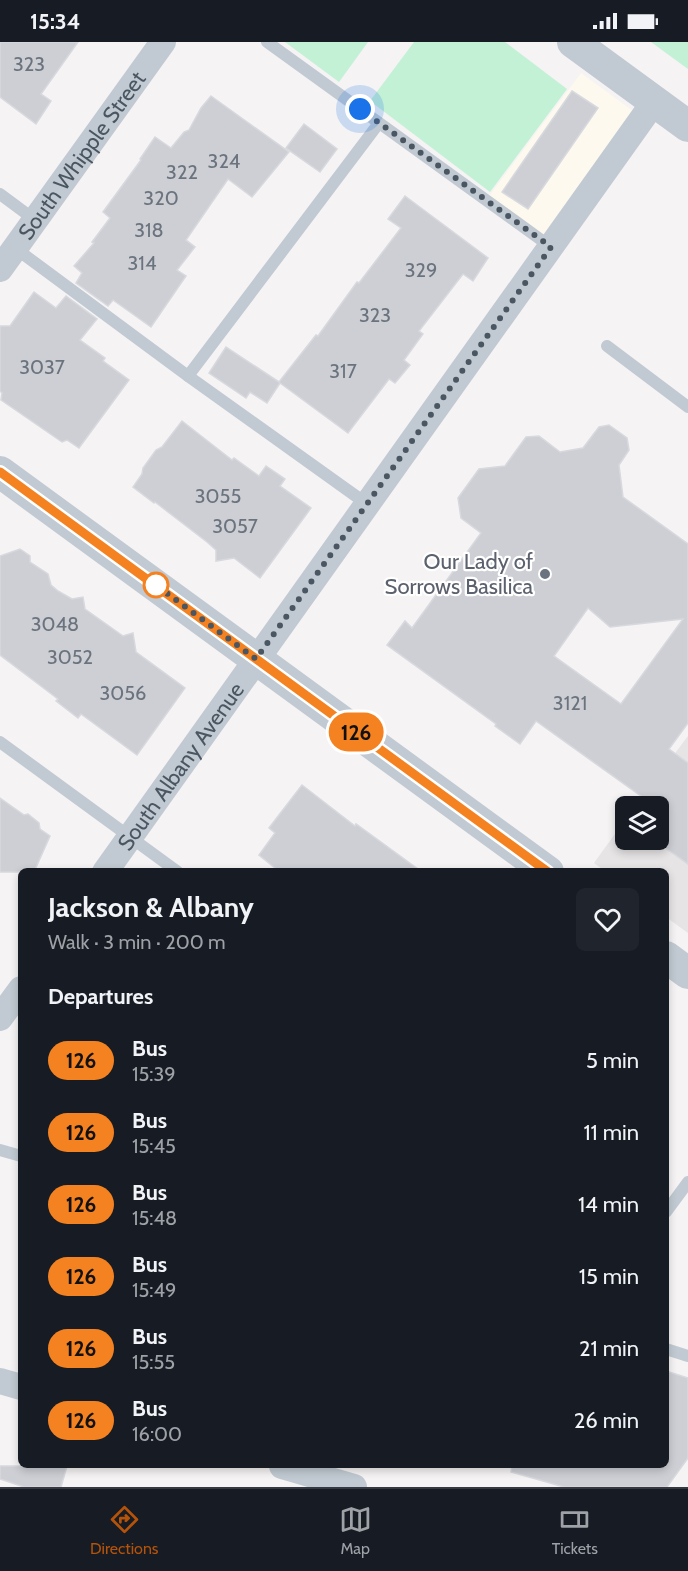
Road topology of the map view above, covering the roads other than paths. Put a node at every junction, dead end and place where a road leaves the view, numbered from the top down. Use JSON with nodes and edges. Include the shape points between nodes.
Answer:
{"nodes":[{"id":1,"x":163,"y":42,"type":"edge"},
{"id":2,"x":267,"y":42,"type":"edge"},
{"id":3,"x":573,"y":42,"type":"edge"},
{"id":4,"x":654,"y":102,"type":"junction"},
{"id":5,"x":379,"y":123,"type":"junction"},
{"id":6,"x":688,"y":126,"type":"edge"},
{"id":7,"x":0,"y":194,"type":"edge"},
{"id":8,"x":35,"y":220,"type":"junction"},
{"id":9,"x":551,"y":247,"type":"junction"},
{"id":10,"x":15,"y":248,"type":"junction"},
{"id":11,"x":0,"y":269,"type":"edge"},
{"id":12,"x":607,"y":346,"type":"dead end"},
{"id":13,"x":188,"y":376,"type":"junction"},
{"id":14,"x":688,"y":407,"type":"edge"},
{"id":15,"x":0,"y":472,"type":"edge"},
{"id":16,"x":367,"y":504,"type":"junction"},
{"id":17,"x":256,"y":659,"type":"junction"},
{"id":18,"x":0,"y":742,"type":"edge"},
{"id":19,"x":130,"y":836,"type":"junction"},
{"id":20,"x":108,"y":868,"type":"edge"},
{"id":21,"x":173,"y":868,"type":"edge"},
{"id":22,"x":543,"y":868,"type":"edge"},
{"id":23,"x":669,"y":959,"type":"edge"},
{"id":24,"x":688,"y":973,"type":"edge"},
{"id":25,"x":18,"y":993,"type":"edge"},
{"id":26,"x":0,"y":1018,"type":"edge"},
{"id":27,"x":0,"y":1150,"type":"edge"},
{"id":28,"x":18,"y":1155,"type":"edge"},
{"id":29,"x":688,"y":1182,"type":"edge"},
{"id":30,"x":669,"y":1208,"type":"edge"},
{"id":31,"x":669,"y":1350,"type":"edge"},
{"id":32,"x":688,"y":1356,"type":"edge"},
{"id":33,"x":0,"y":1381,"type":"edge"},
{"id":34,"x":18,"y":1386,"type":"edge"},
{"id":35,"x":297,"y":1468,"type":"edge"},
{"id":36,"x":354,"y":1487,"type":"edge"}],
"edges":[{"from":1,"to":8,"type":"street","name":"South Whipple Street"},
{"from":2,"to":5,"type":"lane"},
{"from":3,"to":4,"type":"street"},
{"from":4,"to":6,"type":"street"},
{"from":4,"to":9,"type":"street","name":"South Albany Avenue"},
{"from":5,"to":9,"type":"lane"},
{"from":5,"to":13,"type":"lane"},
{"from":7,"to":8,"type":"lane"},
{"from":8,"to":10,"type":"street","name":"South Whipple Street"},
{"from":9,"to":16,"type":"street","name":"South Albany Avenue"},
{"from":10,"to":11,"type":"street","name":"South Whipple Street"},
{"from":10,"to":13,"type":"lane"},
{"from":12,"to":14,"type":"lane"},
{"from":13,"to":16,"type":"lane"},
{"from":15,"to":17,"type":"street"},
{"from":16,"to":17,"type":"street","name":"South Albany Avenue"},
{"from":17,"to":19,"type":"street","name":"South Albany Avenue"},
{"from":17,"to":22,"type":"street"},
{"from":18,"to":19,"type":"lane"},
{"from":19,"to":20,"type":"street","name":"South Albany Avenue"},
{"from":19,"to":21,"type":"lane"},
{"from":23,"to":24,"type":"street"},
{"from":25,"to":26,"type":"street"},
{"from":27,"to":28,"type":"lane"},
{"from":29,"to":30,"type":"lane"},
{"from":31,"to":32,"type":"lane"},
{"from":33,"to":34,"type":"street"},
{"from":35,"to":36,"type":"street"}]}
